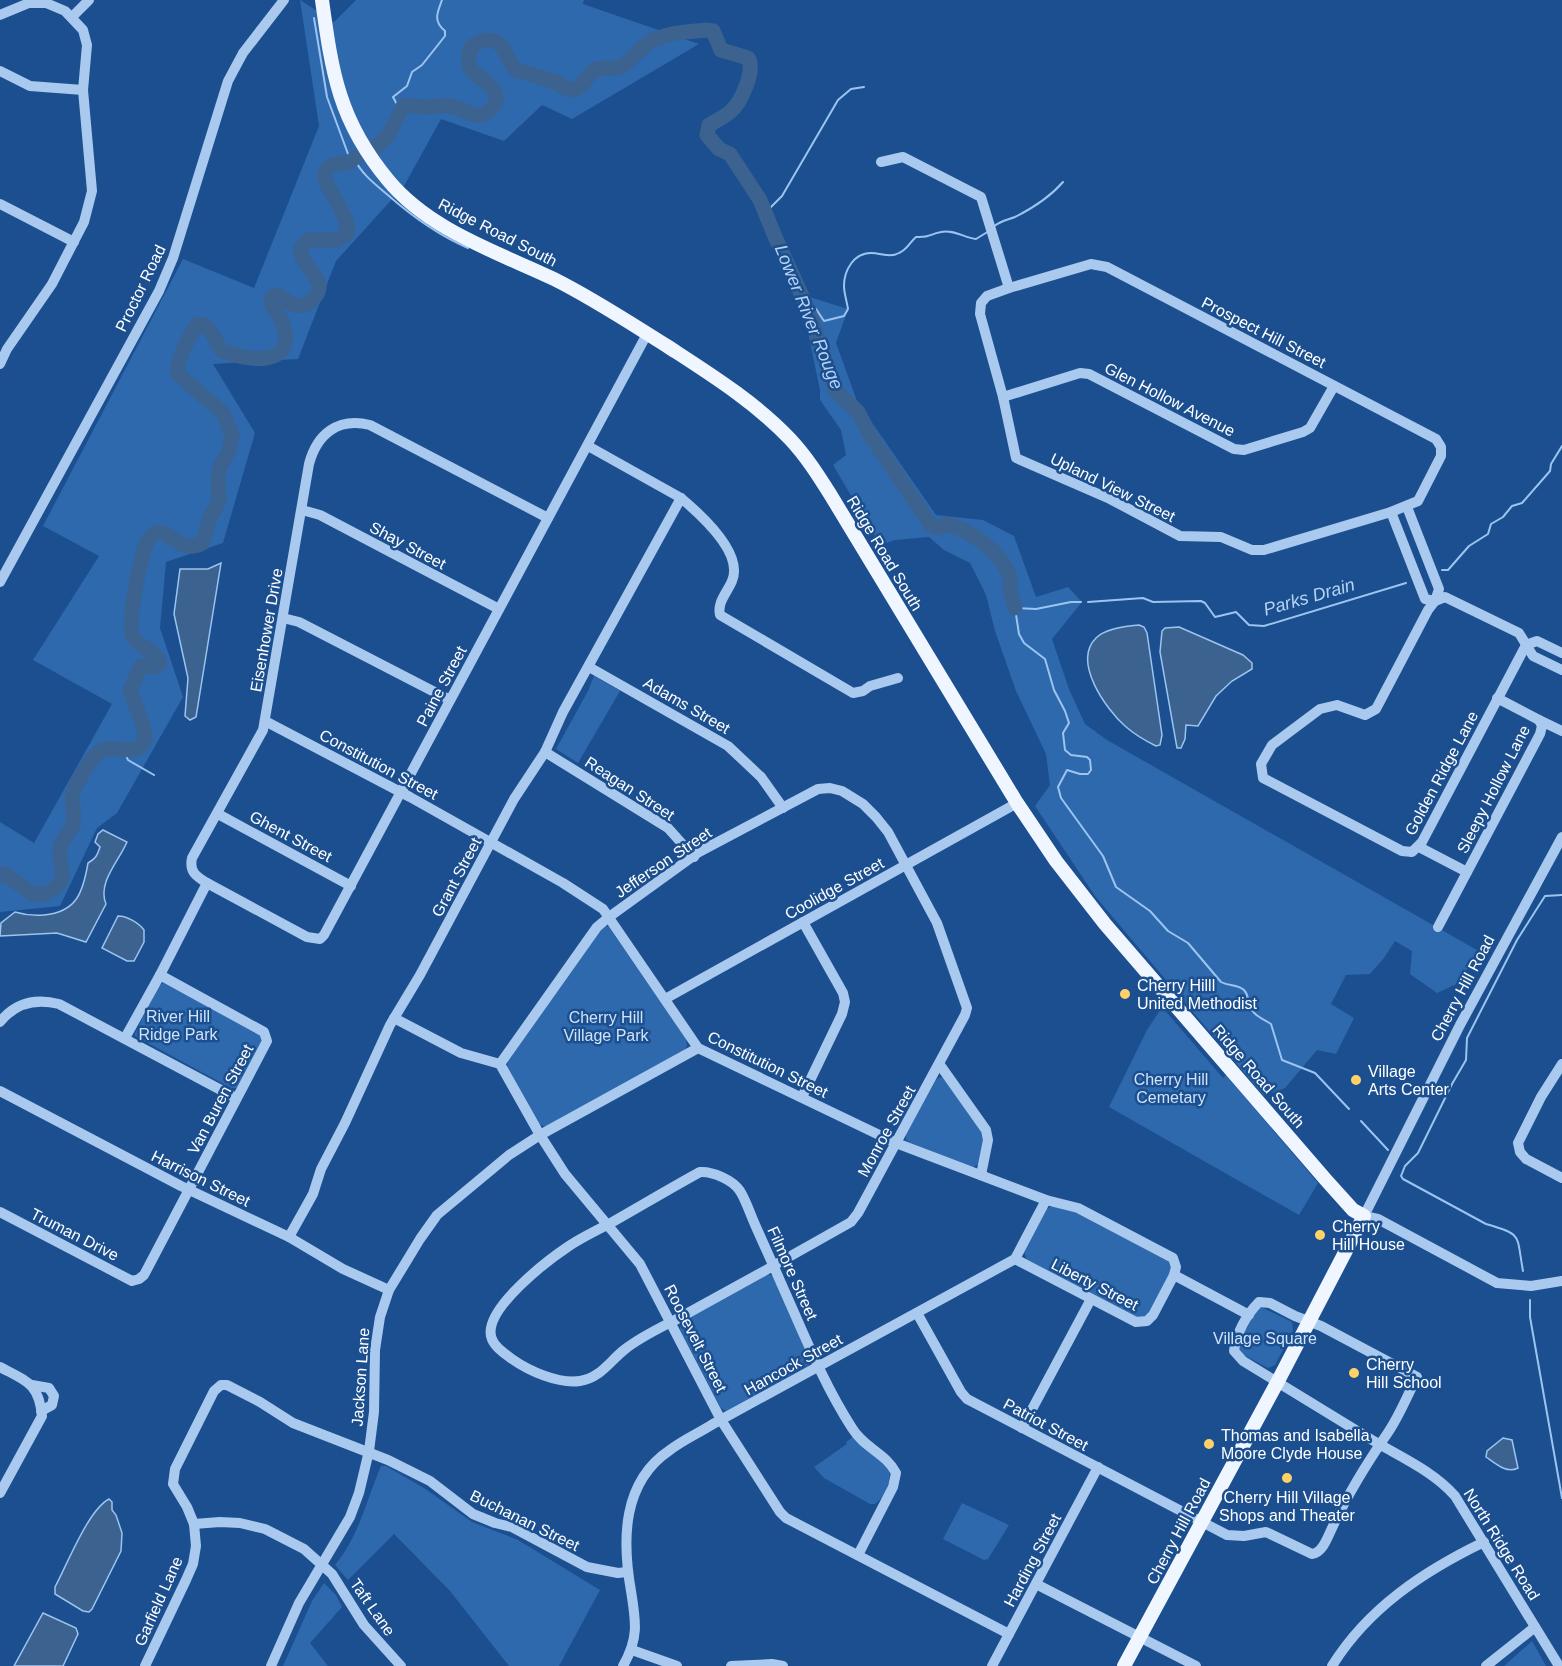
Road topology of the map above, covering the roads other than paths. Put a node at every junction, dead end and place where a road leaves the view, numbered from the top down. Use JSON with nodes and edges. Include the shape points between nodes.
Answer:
{"nodes":[{"id":1,"x":89,"y":0,"type":"edge"},
{"id":2,"x":284,"y":0,"type":"edge"},
{"id":3,"x":322,"y":0,"type":"edge"},
{"id":4,"x":0,"y":15,"type":"edge"},
{"id":5,"x":72,"y":17,"type":"junction"},
{"id":6,"x":0,"y":71,"type":"edge"},
{"id":7,"x":83,"y":90,"type":"junction"},
{"id":8,"x":881,"y":162,"type":"dead end"},
{"id":9,"x":0,"y":204,"type":"edge"},
{"id":10,"x":74,"y":242,"type":"junction"},
{"id":11,"x":1009,"y":288,"type":"junction"},
{"id":12,"x":647,"y":334,"type":"junction"},
{"id":13,"x":0,"y":364,"type":"edge"},
{"id":14,"x":1334,"y":386,"type":"junction"},
{"id":15,"x":1003,"y":397,"type":"junction"},
{"id":16,"x":588,"y":446,"type":"junction"},
{"id":17,"x":681,"y":498,"type":"junction"},
{"id":18,"x":1418,"y":501,"type":"joint"},
{"id":19,"x":1407,"y":507,"type":"junction"},
{"id":20,"x":302,"y":510,"type":"junction"},
{"id":21,"x":1391,"y":512,"type":"junction"},
{"id":22,"x":548,"y":518,"type":"junction"},
{"id":23,"x":0,"y":582,"type":"edge"},
{"id":24,"x":1435,"y":601,"type":"junction"},
{"id":25,"x":499,"y":609,"type":"junction"},
{"id":26,"x":283,"y":618,"type":"junction"},
{"id":27,"x":1526,"y":645,"type":"junction"},
{"id":28,"x":1562,"y":653,"type":"edge"},
{"id":29,"x":589,"y":667,"type":"junction"},
{"id":30,"x":1562,"y":670,"type":"edge"},
{"id":31,"x":898,"y":678,"type":"dead end"},
{"id":32,"x":1497,"y":698,"type":"junction"},
{"id":33,"x":450,"y":700,"type":"junction"},
{"id":34,"x":1539,"y":720,"type":"junction"},
{"id":35,"x":265,"y":721,"type":"junction"},
{"id":36,"x":1562,"y":731,"type":"edge"},
{"id":37,"x":545,"y":752,"type":"junction"},
{"id":38,"x":402,"y":793,"type":"junction"},
{"id":39,"x":1017,"y":803,"type":"junction"},
{"id":40,"x":783,"y":808,"type":"junction"},
{"id":41,"x":218,"y":814,"type":"junction"},
{"id":42,"x":1562,"y":837,"type":"edge"},
{"id":43,"x":490,"y":843,"type":"junction"},
{"id":44,"x":1419,"y":847,"type":"junction"},
{"id":45,"x":694,"y":857,"type":"junction"},
{"id":46,"x":906,"y":865,"type":"junction"},
{"id":47,"x":1467,"y":872,"type":"junction"},
{"id":48,"x":207,"y":883,"type":"junction"},
{"id":49,"x":351,"y":885,"type":"junction"},
{"id":50,"x":609,"y":917,"type":"junction"},
{"id":51,"x":803,"y":922,"type":"junction"},
{"id":52,"x":1438,"y":927,"type":"dead end"},
{"id":53,"x":160,"y":975,"type":"junction"},
{"id":54,"x":665,"y":999,"type":"junction"},
{"id":55,"x":394,"y":1018,"type":"junction"},
{"id":56,"x":0,"y":1022,"type":"edge"},
{"id":57,"x":125,"y":1038,"type":"junction"},
{"id":58,"x":698,"y":1048,"type":"junction"},
{"id":59,"x":500,"y":1064,"type":"junction"},
{"id":60,"x":940,"y":1065,"type":"junction"},
{"id":61,"x":1562,"y":1065,"type":"edge"},
{"id":62,"x":0,"y":1091,"type":"edge"},
{"id":63,"x":802,"y":1097,"type":"junction"},
{"id":64,"x":236,"y":1098,"type":"junction"},
{"id":65,"x":540,"y":1135,"type":"junction"},
{"id":66,"x":896,"y":1143,"type":"junction"},
{"id":67,"x":981,"y":1175,"type":"junction"},
{"id":68,"x":1562,"y":1178,"type":"edge"},
{"id":69,"x":189,"y":1190,"type":"junction"},
{"id":70,"x":1046,"y":1200,"type":"junction"},
{"id":71,"x":0,"y":1212,"type":"edge"},
{"id":72,"x":1364,"y":1216,"type":"junction"},
{"id":73,"x":607,"y":1225,"type":"junction"},
{"id":74,"x":289,"y":1237,"type":"junction"},
{"id":75,"x":1014,"y":1258,"type":"junction"},
{"id":76,"x":773,"y":1266,"type":"junction"},
{"id":77,"x":1174,"y":1275,"type":"junction"},
{"id":78,"x":136,"y":1280,"type":"joint"},
{"id":79,"x":1562,"y":1281,"type":"edge"},
{"id":80,"x":389,"y":1290,"type":"junction"},
{"id":81,"x":1091,"y":1299,"type":"junction"},
{"id":82,"x":916,"y":1313,"type":"junction"},
{"id":83,"x":1249,"y":1315,"type":"junction"},
{"id":84,"x":1309,"y":1321,"type":"junction"},
{"id":85,"x":671,"y":1322,"type":"junction"},
{"id":86,"x":0,"y":1367,"type":"edge"},
{"id":87,"x":818,"y":1367,"type":"junction"},
{"id":88,"x":1278,"y":1381,"type":"junction"},
{"id":89,"x":221,"y":1385,"type":"joint"},
{"id":90,"x":721,"y":1420,"type":"junction"},
{"id":91,"x":1022,"y":1428,"type":"junction"},
{"id":92,"x":1379,"y":1444,"type":"junction"},
{"id":93,"x":369,"y":1451,"type":"junction"},
{"id":94,"x":1098,"y":1467,"type":"junction"},
{"id":95,"x":0,"y":1492,"type":"edge"},
{"id":96,"x":1201,"y":1521,"type":"junction"},
{"id":97,"x":194,"y":1524,"type":"junction"},
{"id":98,"x":1484,"y":1542,"type":"junction"},
{"id":99,"x":858,"y":1555,"type":"junction"},
{"id":100,"x":322,"y":1563,"type":"junction"},
{"id":101,"x":627,"y":1572,"type":"junction"},
{"id":102,"x":1036,"y":1584,"type":"junction"},
{"id":103,"x":1535,"y":1627,"type":"junction"},
{"id":104,"x":1009,"y":1634,"type":"junction"},
{"id":105,"x":1140,"y":1638,"type":"junction"},
{"id":106,"x":632,"y":1650,"type":"junction"},
{"id":107,"x":145,"y":1666,"type":"edge"},
{"id":108,"x":271,"y":1666,"type":"edge"},
{"id":109,"x":401,"y":1666,"type":"edge"},
{"id":110,"x":623,"y":1666,"type":"edge"},
{"id":111,"x":677,"y":1666,"type":"edge"},
{"id":112,"x":731,"y":1666,"type":"edge"},
{"id":113,"x":783,"y":1666,"type":"edge"},
{"id":114,"x":992,"y":1666,"type":"edge"},
{"id":115,"x":1124,"y":1666,"type":"edge"},
{"id":116,"x":1196,"y":1666,"type":"edge"},
{"id":117,"x":1332,"y":1666,"type":"edge"},
{"id":118,"x":1486,"y":1666,"type":"edge"},
{"id":119,"x":1559,"y":1666,"type":"edge"}],
"edges":[{"from":1,"to":5,"type":"street"},
{"from":2,"to":23,"type":"street","name":"Proctor Road","via":[[243,53],[228,81],[159,291]]},
{"from":3,"to":12,"type":"main road","name":"Ridge Road South","via":[[334,78],[345,111],[360,141],[403,196],[446,227],[589,297]]},
{"from":4,"to":5,"type":"street","via":[[34,3],[52,5]]},
{"from":5,"to":7,"type":"street","via":[[83,30],[87,45]]},
{"from":6,"to":7,"type":"street","via":[[30,86]]},
{"from":7,"to":10,"type":"street","via":[[92,191]]},
{"from":8,"to":11,"type":"street","via":[[903,157],[981,197]]},
{"from":9,"to":10,"type":"street"},
{"from":10,"to":13,"type":"street"},
{"from":11,"to":14,"type":"street","name":"Prospect Hill Street","via":[[1091,264],[1102,265]]},
{"from":11,"to":15,"type":"street","name":"Upland View Street","via":[[987,296],[980,307]]},
{"from":12,"to":16,"type":"street","name":"Paine Street"},
{"from":12,"to":39,"type":"main road","name":"Ridge Road South","via":[[756,408],[802,453]]},
{"from":14,"to":15,"type":"street","name":"Glen Hollow Avenue","via":[[1310,428],[1244,450],[1234,449],[1089,374],[1080,373]]},
{"from":14,"to":18,"type":"street","name":"Prospect Hill Street","via":[[1437,439],[1442,456]]},
{"from":15,"to":21,"type":"street","name":"Upland View Street","via":[[1016,458],[1110,499],[1180,536],[1221,537],[1252,550],[1264,550]]},
{"from":16,"to":17,"type":"street"},
{"from":16,"to":22,"type":"street","name":"Paine Street"},
{"from":17,"to":29,"type":"street","name":"Grant Street"},
{"from":17,"to":31,"type":"street","via":[[703,517],[733,561],[735,572],[718,608],[720,615],[853,693]]},
{"from":18,"to":19,"type":"street","name":"Upland View Street"},
{"from":19,"to":21,"type":"street","name":"Upland View Street"},
{"from":19,"to":24,"type":"street","via":[[1439,590]]},
{"from":20,"to":22,"type":"street","name":"Eisenhower Drive","via":[[315,446],[329,431],[356,423],[376,427]]},
{"from":20,"to":25,"type":"street","name":"Shay Street","via":[[320,515]]},
{"from":20,"to":26,"type":"street","name":"Eisenhower Drive"},
{"from":21,"to":24,"type":"street","via":[[1425,599]]},
{"from":22,"to":25,"type":"street","name":"Paine Street"},
{"from":24,"to":27,"type":"street","via":[[1445,597],[1520,633]]},
{"from":24,"to":44,"type":"street","name":"Golden Ridge Lane","via":[[1376,709],[1365,715],[1342,706],[1324,707],[1272,745],[1260,769],[1266,780],[1402,851]]},
{"from":25,"to":33,"type":"street","name":"Paine Street"},
{"from":26,"to":33,"type":"street","via":[[299,622]]},
{"from":26,"to":35,"type":"street","name":"Eisenhower Drive"},
{"from":27,"to":28,"type":"street","via":[[1537,641]]},
{"from":27,"to":30,"type":"street","via":[[1533,656]]},
{"from":27,"to":32,"type":"street","name":"Golden Ridge Lane"},
{"from":29,"to":37,"type":"street","name":"Grant Street"},
{"from":29,"to":40,"type":"street","name":"Adams Street","via":[[728,746],[760,777]]},
{"from":32,"to":34,"type":"street","name":"Sleepy Hollow Lane"},
{"from":32,"to":44,"type":"street","name":"Golden Ridge Lane"},
{"from":33,"to":38,"type":"street","name":"Paine Street"},
{"from":34,"to":36,"type":"street","name":"Sleepy Hollow Lane"},
{"from":34,"to":47,"type":"street","name":"Sleepy Hollow Lane","via":[[1540,734]]},
{"from":35,"to":38,"type":"street","name":"Constitution Street"},
{"from":35,"to":41,"type":"street","name":"Eisenhower Drive"},
{"from":37,"to":43,"type":"street","name":"Grant Street"},
{"from":37,"to":45,"type":"street","name":"Reagan Street","via":[[668,828]]},
{"from":38,"to":43,"type":"street","name":"Constitution Street"},
{"from":38,"to":49,"type":"street","name":"Paine Street"},
{"from":39,"to":46,"type":"street","name":"Coolidge Street"},
{"from":39,"to":72,"type":"main road","name":"Ridge Road South","via":[[1105,924],[1342,1198]]},
{"from":40,"to":45,"type":"street","name":"Jefferson Street"},
{"from":40,"to":46,"type":"street","name":"Jefferson Street","via":[[818,789],[842,791],[876,817]]},
{"from":41,"to":48,"type":"street","name":"Eisenhower Drive","via":[[190,866]]},
{"from":41,"to":49,"type":"street","name":"Ghent Street"},
{"from":42,"to":72,"type":"street","name":"Cherry Hill Road","via":[[1460,1025]]},
{"from":43,"to":50,"type":"street","name":"Constitution Street","via":[[603,909]]},
{"from":43,"to":55,"type":"street","name":"Grant Street"},
{"from":44,"to":47,"type":"street","name":"Sleepy Hollow Lane"},
{"from":45,"to":50,"type":"street","name":"Jefferson Street"},
{"from":46,"to":51,"type":"street","name":"Coolidge Street"},
{"from":46,"to":60,"type":"street","name":"Monroe Street","via":[[937,923],[967,1008]]},
{"from":47,"to":52,"type":"street","name":"Sleepy Hollow Lane"},
{"from":48,"to":49,"type":"street","name":"Paine Street","via":[[313,939],[324,935]]},
{"from":48,"to":53,"type":"street"},
{"from":50,"to":54,"type":"street","name":"Constitution Street"},
{"from":50,"to":59,"type":"street","name":"Jefferson Street","via":[[597,927]]},
{"from":51,"to":54,"type":"street","name":"Coolidge Street"},
{"from":51,"to":63,"type":"street","via":[[845,1002]]},
{"from":53,"to":57,"type":"street"},
{"from":53,"to":64,"type":"street","name":"Van Buren Street","via":[[264,1032],[265,1046]]},
{"from":54,"to":58,"type":"street","name":"Constitution Street"},
{"from":55,"to":59,"type":"street","via":[[461,1053]]},
{"from":55,"to":74,"type":"street","name":"Grant Street","via":[[321,1169],[313,1194]]},
{"from":56,"to":57,"type":"street","via":[[21,1005],[45,1001],[59,1004]]},
{"from":57,"to":64,"type":"street"},
{"from":58,"to":63,"type":"street","name":"Constitution Street"},
{"from":58,"to":65,"type":"street","name":"Jackson Lane"},
{"from":59,"to":65,"type":"street","name":"Roosevelt Street"},
{"from":60,"to":66,"type":"street","name":"Monroe Street"},
{"from":60,"to":67,"type":"street","via":[[986,1130],[988,1140]]},
{"from":61,"to":68,"type":"street","via":[[1518,1143],[1526,1159]]},
{"from":62,"to":69,"type":"street","name":"Harrison Street"},
{"from":63,"to":66,"type":"street","name":"Constitution Street"},
{"from":64,"to":69,"type":"street","name":"Van Buren Street"},
{"from":65,"to":73,"type":"street","name":"Roosevelt Street","via":[[565,1174]]},
{"from":65,"to":80,"type":"street","name":"Jackson Lane","via":[[509,1155],[437,1215]]},
{"from":66,"to":67,"type":"street","name":"Constitution Street"},
{"from":66,"to":76,"type":"street","name":"Monroe Street","via":[[851,1222]]},
{"from":67,"to":70,"type":"street","name":"Constitution Street"},
{"from":69,"to":74,"type":"street","name":"Harrison Street"},
{"from":69,"to":78,"type":"street","name":"Van Buren Street","via":[[144,1275]]},
{"from":70,"to":75,"type":"street"},
{"from":70,"to":77,"type":"street","name":"Constitution Street","via":[[1078,1208],[1173,1258]]},
{"from":71,"to":78,"type":"street","name":"Truman Drive"},
{"from":72,"to":79,"type":"street","via":[[1378,1219],[1497,1283],[1531,1286]]},
{"from":72,"to":84,"type":"main road","name":"Cherry Hill Road"},
{"from":73,"to":76,"type":"street","name":"Filmore Street","via":[[700,1172],[707,1172],[739,1189]]},
{"from":73,"to":85,"type":"street","name":"Roosevelt Street","via":[[640,1264]]},
{"from":73,"to":85,"type":"street","name":"Monroe Street","via":[[569,1246],[510,1296],[491,1325],[495,1344],[519,1365],[564,1381],[579,1381],[604,1370],[632,1344]]},
{"from":74,"to":80,"type":"street","name":"Harrison Street"},
{"from":75,"to":81,"type":"street","name":"Liberty Street"},
{"from":75,"to":82,"type":"street","name":"Hancock Street"},
{"from":76,"to":85,"type":"street","name":"Monroe Street"},
{"from":76,"to":87,"type":"street","name":"Filmore Street"},
{"from":77,"to":81,"type":"street","name":"Liberty Street","via":[[1147,1321],[1136,1322]]},
{"from":77,"to":83,"type":"street"},
{"from":80,"to":93,"type":"street","name":"Jackson Lane","via":[[375,1350]]},
{"from":81,"to":91,"type":"street"},
{"from":82,"to":87,"type":"street","name":"Hancock Street"},
{"from":82,"to":91,"type":"street","name":"Patriot Street","via":[[967,1399]]},
{"from":83,"to":84,"type":"street","via":[[1259,1302],[1270,1303]]},
{"from":83,"to":88,"type":"street","via":[[1235,1340],[1234,1352]]},
{"from":84,"to":88,"type":"main road","name":"Cherry Hill Road"},
{"from":84,"to":92,"type":"street","via":[[1417,1377]]},
{"from":85,"to":90,"type":"street","name":"Roosevelt Street"},
{"from":86,"to":95,"type":"street","via":[[32,1385],[49,1388],[54,1396],[52,1405],[41,1406],[42,1416]]},
{"from":87,"to":90,"type":"street","name":"Hancock Street"},
{"from":87,"to":99,"type":"street","name":"Filmore Street","via":[[860,1439],[886,1458],[896,1473]]},
{"from":88,"to":92,"type":"street","name":"North Ridge Road"},
{"from":88,"to":96,"type":"main road","name":"Cherry Hill Road"},
{"from":89,"to":93,"type":"street","name":"Buchanan Street","via":[[260,1402],[293,1423]]},
{"from":89,"to":97,"type":"street","name":"Garfield Lane","via":[[214,1391],[175,1469],[173,1484]]},
{"from":90,"to":99,"type":"street","name":"Roosevelt Street","via":[[786,1518]]},
{"from":90,"to":101,"type":"street","name":"Hancock Street","via":[[669,1450],[639,1482],[626,1522]]},
{"from":91,"to":94,"type":"street","name":"Patriot Street"},
{"from":92,"to":96,"type":"street","name":"Patriot Street","via":[[1315,1554],[1266,1532],[1227,1534]]},
{"from":92,"to":98,"type":"street","name":"North Ridge Road","via":[[1448,1488]]},
{"from":93,"to":100,"type":"street","name":"Jackson Lane","via":[[350,1516]]},
{"from":93,"to":101,"type":"street","name":"Buchanan Street","via":[[430,1481],[473,1514],[512,1527],[587,1567]]},
{"from":94,"to":96,"type":"street","name":"Patriot Street"},
{"from":94,"to":102,"type":"street","name":"Harding Street"},
{"from":96,"to":105,"type":"main road","name":"Cherry Hill Road"},
{"from":97,"to":100,"type":"street","name":"Taft Lane","via":[[240,1523],[265,1529],[304,1548]]},
{"from":97,"to":107,"type":"street","name":"Garfield Lane","via":[[193,1564]]},
{"from":98,"to":103,"type":"street","name":"North Ridge Road"},
{"from":98,"to":117,"type":"street","via":[[1434,1568],[1394,1596],[1358,1631]]},
{"from":99,"to":104,"type":"street","name":"Roosevelt Street"},
{"from":100,"to":108,"type":"street","name":"Jackson Lane"},
{"from":100,"to":109,"type":"street","name":"Taft Lane","via":[[364,1625]]},
{"from":101,"to":106,"type":"street","name":"Hancock Street","via":[[635,1617]]},
{"from":102,"to":104,"type":"street","name":"Harding Street"},
{"from":102,"to":105,"type":"street"},
{"from":103,"to":118,"type":"street"},
{"from":103,"to":119,"type":"street","name":"North Ridge Road"},
{"from":104,"to":114,"type":"street","name":"Harding Street"},
{"from":105,"to":115,"type":"main road","name":"Cherry Hill Road"},
{"from":105,"to":116,"type":"street"},
{"from":106,"to":110,"type":"street","name":"Hancock Street"},
{"from":106,"to":111,"type":"street"},
{"from":112,"to":113,"type":"street"}]}
